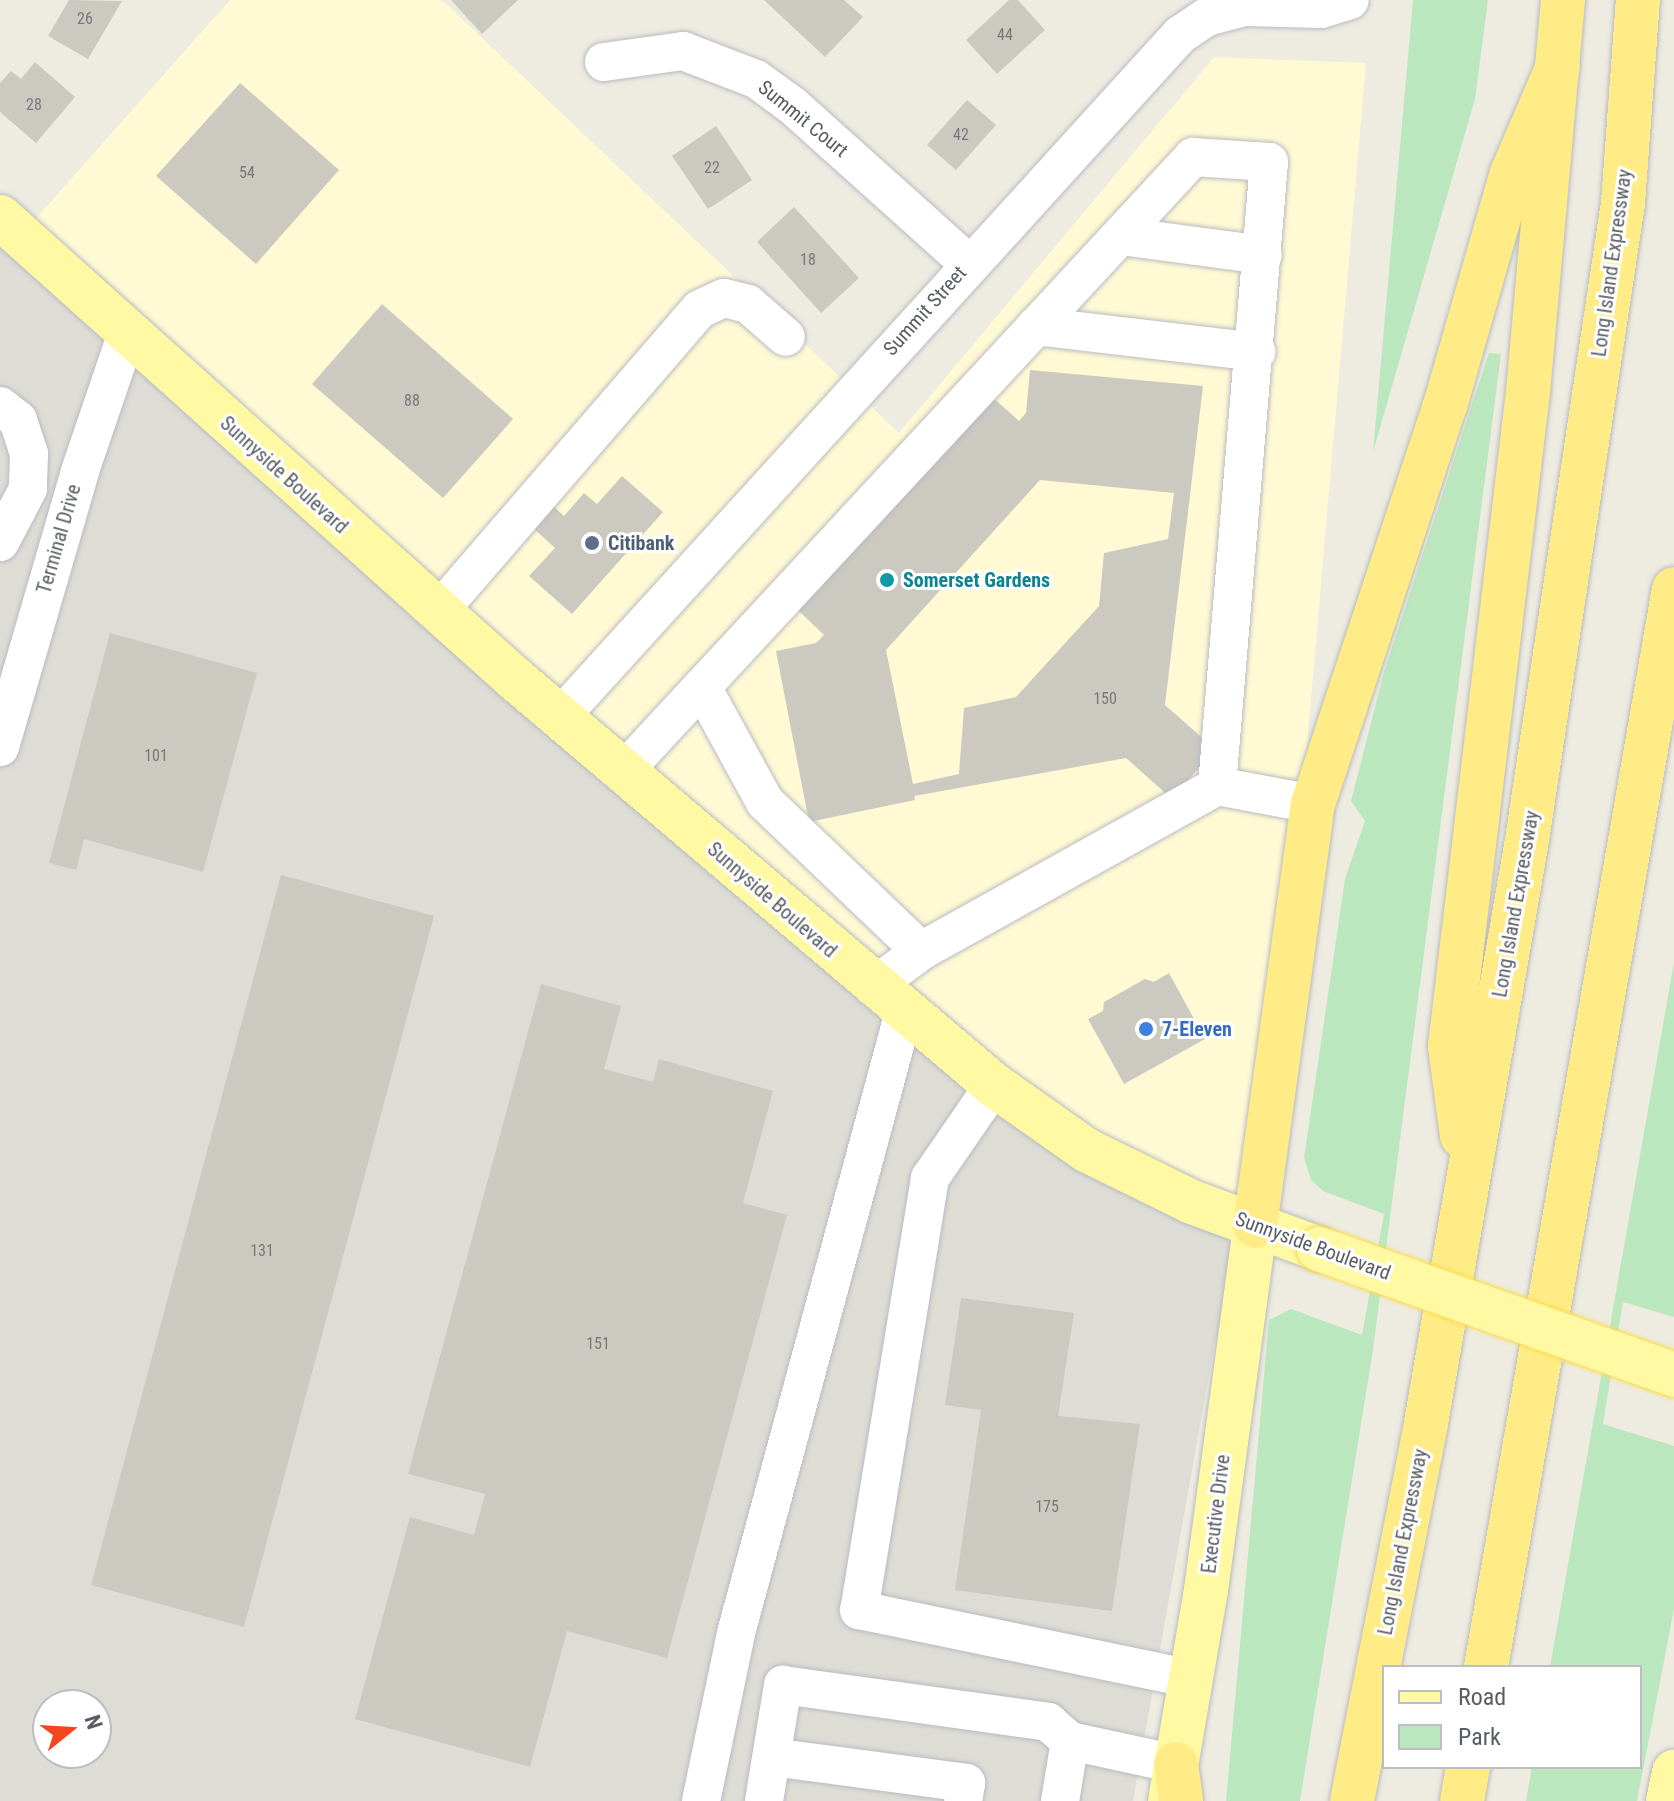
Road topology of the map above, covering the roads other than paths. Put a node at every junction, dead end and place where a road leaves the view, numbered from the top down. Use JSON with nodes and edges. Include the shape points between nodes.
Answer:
{"nodes":[{"id":1,"x":1563,"y":0,"type":"edge"},
{"id":2,"x":1638,"y":0,"type":"edge"},
{"id":3,"x":1346,"y":2,"type":"edge"},
{"id":4,"x":604,"y":62,"type":"dead end"},
{"id":5,"x":1558,"y":66,"type":"junction"},
{"id":6,"x":0,"y":217,"type":"edge"},
{"id":7,"x":1121,"y":236,"type":"junction"},
{"id":8,"x":1263,"y":255,"type":"junction"},
{"id":9,"x":968,"y":263,"type":"junction"},
{"id":10,"x":1036,"y":326,"type":"junction"},
{"id":11,"x":127,"y":333,"type":"junction"},
{"id":12,"x":786,"y":337,"type":"dead end"},
{"id":13,"x":1256,"y":352,"type":"junction"},
{"id":14,"x":0,"y":406,"type":"edge"},
{"id":15,"x":29,"y":454,"type":"junction"},
{"id":16,"x":80,"y":471,"type":"junction"},
{"id":17,"x":0,"y":542,"type":"edge"},
{"id":18,"x":1674,"y":589,"type":"edge"},
{"id":19,"x":439,"y":611,"type":"junction"},
{"id":20,"x":702,"y":687,"type":"junction"},
{"id":21,"x":7,"y":688,"type":"edge"},
{"id":22,"x":560,"y":717,"type":"junction"},
{"id":23,"x":0,"y":747,"type":"edge"},
{"id":24,"x":623,"y":772,"type":"junction"},
{"id":25,"x":1217,"y":786,"type":"junction"},
{"id":26,"x":1313,"y":804,"type":"junction"},
{"id":27,"x":921,"y":951,"type":"junction"},
{"id":28,"x":888,"y":999,"type":"junction"},
{"id":29,"x":994,"y":1085,"type":"junction"},
{"id":30,"x":1468,"y":1174,"type":"junction"},
{"id":31,"x":1255,"y":1226,"type":"junction"},
{"id":32,"x":1674,"y":1375,"type":"edge"},
{"id":33,"x":1486,"y":1665,"type":"edge"},
{"id":34,"x":1193,"y":1679,"type":"junction"},
{"id":35,"x":1070,"y":1741,"type":"junction"},
{"id":36,"x":772,"y":1757,"type":"junction"},
{"id":37,"x":1468,"y":1769,"type":"edge"},
{"id":38,"x":1674,"y":1772,"type":"edge"},
{"id":39,"x":1176,"y":1789,"type":"edge"},
{"id":40,"x":701,"y":1801,"type":"edge"},
{"id":41,"x":764,"y":1801,"type":"edge"},
{"id":42,"x":963,"y":1801,"type":"edge"},
{"id":43,"x":1060,"y":1801,"type":"edge"},
{"id":44,"x":1352,"y":1801,"type":"edge"},
{"id":45,"x":1462,"y":1801,"type":"edge"},
{"id":46,"x":1668,"y":1801,"type":"edge"}],
"edges":[{"from":1,"to":5,"type":"highway"},
{"from":2,"to":30,"type":"highway","name":"Long Island Expressway","via":[[1620,218],[1530,826]]},
{"from":3,"to":9,"type":"street","name":"Summit Street","via":[[1321,9],[1245,7],[1207,17],[1180,35]]},
{"from":4,"to":9,"type":"street","name":"Summit Court","via":[[683,51],[756,79]]},
{"from":5,"to":26,"type":"highway","via":[[1512,173],[1445,406]]},
{"from":5,"to":30,"type":"highway","via":[[1526,408],[1450,1046]]},
{"from":6,"to":11,"type":"main road","name":"Sunnyside Boulevard"},
{"from":7,"to":8,"type":"street"},
{"from":7,"to":8,"type":"street","via":[[1193,157],[1269,162]]},
{"from":7,"to":10,"type":"street"},
{"from":8,"to":13,"type":"street"},
{"from":9,"to":22,"type":"street","name":"Summit Street"},
{"from":10,"to":13,"type":"street"},
{"from":10,"to":20,"type":"street"},
{"from":11,"to":16,"type":"street","name":"Terminal Drive"},
{"from":11,"to":19,"type":"main road","name":"Sunnyside Boulevard"},
{"from":12,"to":19,"type":"street","via":[[748,304],[724,298],[700,309]]},
{"from":13,"to":25,"type":"street"},
{"from":14,"to":15,"type":"street","via":[[18,420]]},
{"from":15,"to":16,"type":"street"},
{"from":15,"to":17,"type":"street","via":[[28,489]]},
{"from":16,"to":21,"type":"street","name":"Terminal Drive"},
{"from":18,"to":33,"type":"highway"},
{"from":19,"to":22,"type":"main road","name":"Sunnyside Boulevard"},
{"from":20,"to":24,"type":"street"},
{"from":20,"to":27,"type":"street","via":[[765,802]]},
{"from":21,"to":23,"type":"street","name":"Terminal Drive"},
{"from":22,"to":24,"type":"main road","name":"Sunnyside Boulevard"},
{"from":24,"to":28,"type":"main road","name":"Sunnyside Boulevard"},
{"from":25,"to":26,"type":"street"},
{"from":25,"to":27,"type":"street"},
{"from":26,"to":31,"type":"highway"},
{"from":27,"to":28,"type":"street"},
{"from":28,"to":29,"type":"main road","name":"Sunnyside Boulevard"},
{"from":28,"to":40,"type":"street","via":[[736,1633]]},
{"from":29,"to":31,"type":"main road","name":"Sunnyside Boulevard","via":[[1086,1150]]},
{"from":29,"to":34,"type":"street","via":[[930,1178],[859,1610]]},
{"from":30,"to":44,"type":"highway","name":"Long Island Expressway"},
{"from":31,"to":32,"type":"main road","name":"Sunnyside Boulevard","bridge":true},
{"from":31,"to":34,"type":"main road","name":"Executive Drive"},
{"from":34,"to":39,"type":"main road","name":"Executive Drive"},
{"from":35,"to":36,"type":"street","via":[[1048,1722],[783,1685]]},
{"from":35,"to":39,"type":"street"},
{"from":35,"to":43,"type":"street"},
{"from":36,"to":41,"type":"street"},
{"from":36,"to":42,"type":"street","via":[[966,1783]]},
{"from":37,"to":45,"type":"highway"},
{"from":38,"to":46,"type":"main road"}]}
